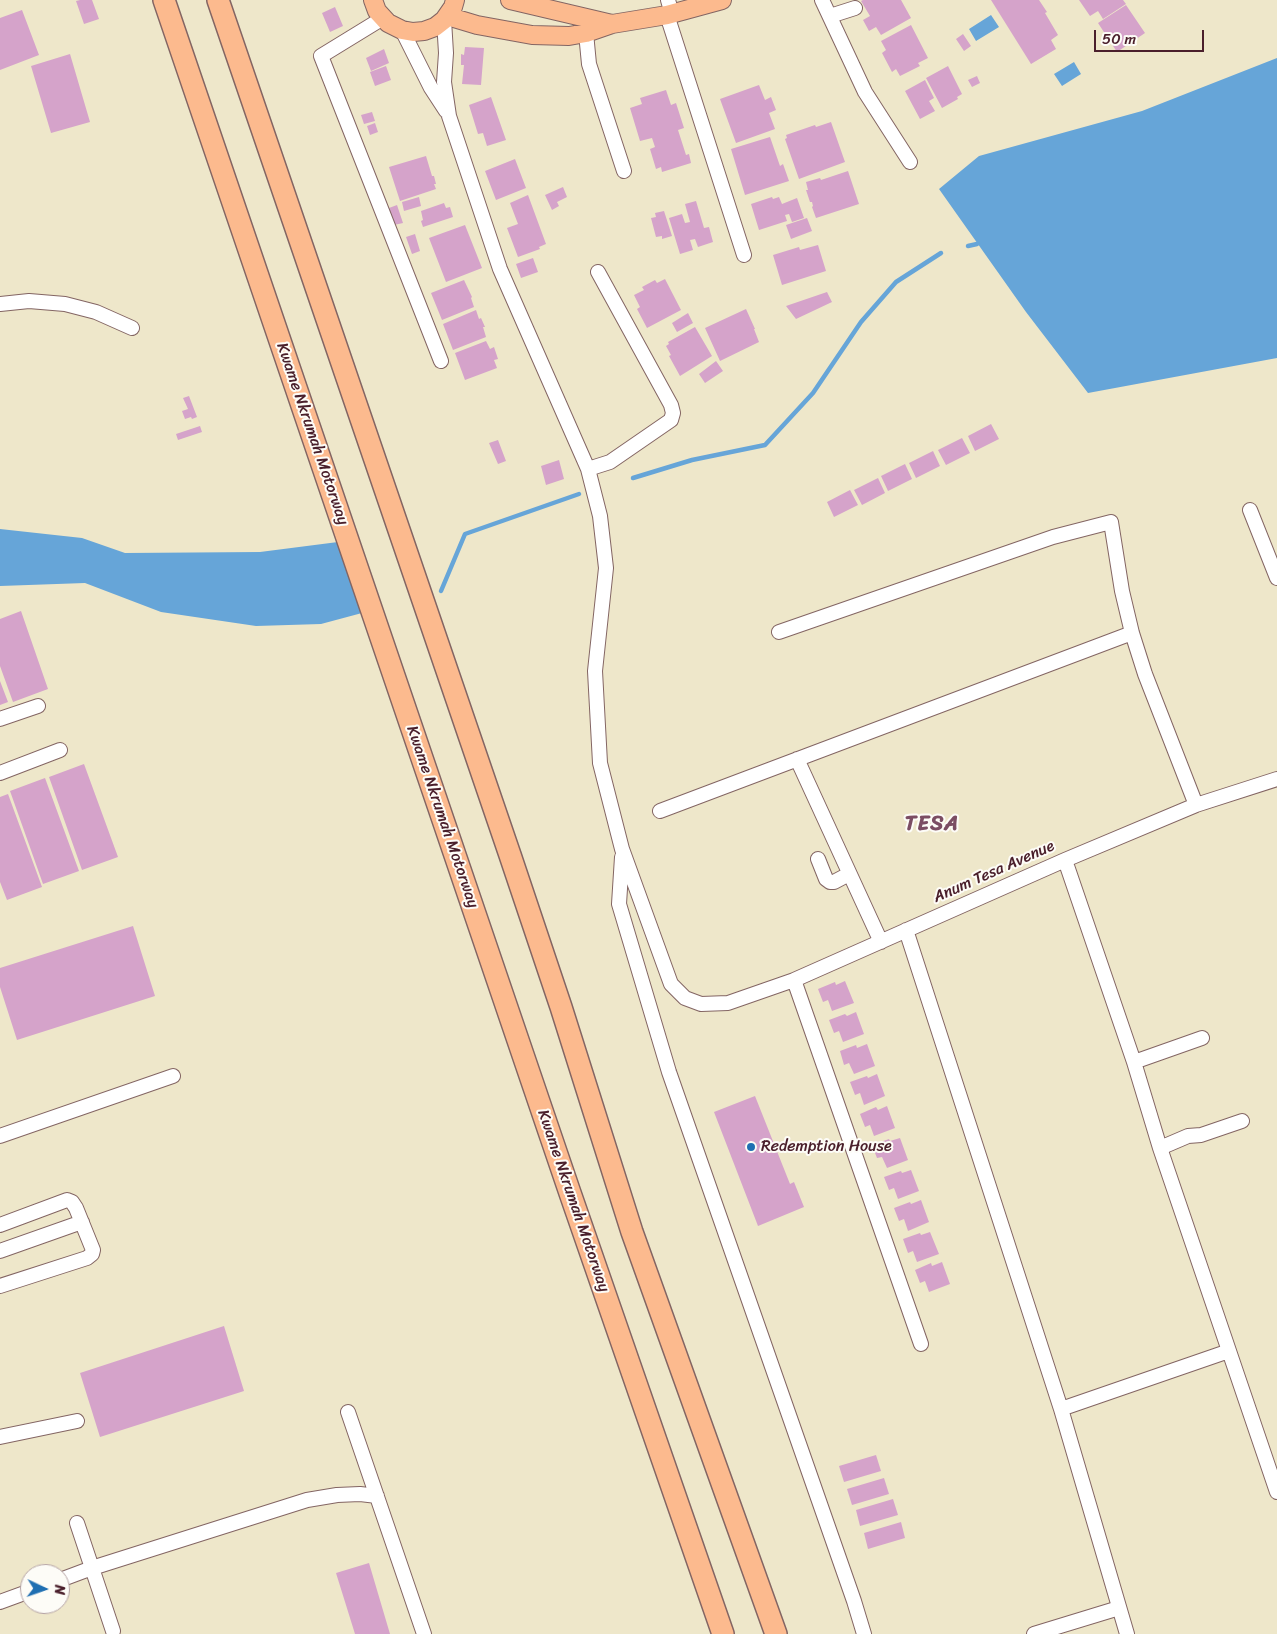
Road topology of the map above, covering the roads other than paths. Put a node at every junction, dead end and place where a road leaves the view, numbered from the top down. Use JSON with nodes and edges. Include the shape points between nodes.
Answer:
{"nodes":[{"id":1,"x":164,"y":0,"type":"edge"},
{"id":2,"x":218,"y":0,"type":"edge"},
{"id":3,"x":373,"y":0,"type":"edge"},
{"id":4,"x":455,"y":0,"type":"edge"},
{"id":5,"x":510,"y":0,"type":"edge"},
{"id":6,"x":722,"y":0,"type":"edge"},
{"id":7,"x":822,"y":0,"type":"edge"},
{"id":8,"x":669,"y":10,"type":"edge"},
{"id":9,"x":855,"y":10,"type":"edge"},
{"id":10,"x":830,"y":16,"type":"junction"},
{"id":11,"x":383,"y":18,"type":"junction"},
{"id":12,"x":446,"y":18,"type":"junction"},
{"id":13,"x":612,"y":24,"type":"junction"},
{"id":14,"x":402,"y":30,"type":"junction"},
{"id":15,"x":586,"y":34,"type":"junction"},
{"id":16,"x":449,"y":116,"type":"junction"},
{"id":17,"x":910,"y":162,"type":"dead end"},
{"id":18,"x":624,"y":171,"type":"dead end"},
{"id":19,"x":744,"y":256,"type":"dead end"},
{"id":20,"x":598,"y":272,"type":"dead end"},
{"id":21,"x":0,"y":304,"type":"edge"},
{"id":22,"x":132,"y":328,"type":"dead end"},
{"id":23,"x":441,"y":361,"type":"dead end"},
{"id":24,"x":588,"y":470,"type":"junction"},
{"id":25,"x":1250,"y":510,"type":"dead end"},
{"id":26,"x":1277,"y":578,"type":"edge"},
{"id":27,"x":779,"y":632,"type":"dead end"},
{"id":28,"x":1132,"y":633,"type":"junction"},
{"id":29,"x":38,"y":706,"type":"dead end"},
{"id":30,"x":0,"y":719,"type":"edge"},
{"id":31,"x":60,"y":750,"type":"dead end"},
{"id":32,"x":797,"y":760,"type":"junction"},
{"id":33,"x":0,"y":773,"type":"edge"},
{"id":34,"x":1277,"y":779,"type":"edge"},
{"id":35,"x":1196,"y":805,"type":"junction"},
{"id":36,"x":660,"y":811,"type":"dead end"},
{"id":37,"x":622,"y":849,"type":"junction"},
{"id":38,"x":818,"y":859,"type":"dead end"},
{"id":39,"x":1065,"y":860,"type":"junction"},
{"id":40,"x":849,"y":874,"type":"junction"},
{"id":41,"x":906,"y":930,"type":"junction"},
{"id":42,"x":881,"y":942,"type":"junction"},
{"id":43,"x":794,"y":980,"type":"junction"},
{"id":44,"x":1202,"y":1038,"type":"dead end"},
{"id":45,"x":1134,"y":1062,"type":"junction"},
{"id":46,"x":173,"y":1076,"type":"dead end"},
{"id":47,"x":1242,"y":1121,"type":"dead end"},
{"id":48,"x":0,"y":1136,"type":"edge"},
{"id":49,"x":1160,"y":1148,"type":"junction"},
{"id":50,"x":82,"y":1222,"type":"junction"},
{"id":51,"x":0,"y":1225,"type":"edge"},
{"id":52,"x":0,"y":1251,"type":"edge"},
{"id":53,"x":0,"y":1286,"type":"edge"},
{"id":54,"x":921,"y":1344,"type":"dead end"},
{"id":55,"x":1229,"y":1351,"type":"junction"},
{"id":56,"x":1061,"y":1409,"type":"junction"},
{"id":57,"x":348,"y":1412,"type":"dead end"},
{"id":58,"x":78,"y":1420,"type":"dead end"},
{"id":59,"x":0,"y":1437,"type":"edge"},
{"id":60,"x":1277,"y":1492,"type":"edge"},
{"id":61,"x":377,"y":1496,"type":"junction"},
{"id":62,"x":77,"y":1523,"type":"dead end"},
{"id":63,"x":92,"y":1568,"type":"junction"},
{"id":64,"x":70,"y":1576,"type":"edge"},
{"id":65,"x":20,"y":1595,"type":"edge"},
{"id":66,"x":0,"y":1602,"type":"edge"},
{"id":67,"x":1119,"y":1608,"type":"junction"},
{"id":68,"x":113,"y":1631,"type":"dead end"},
{"id":69,"x":424,"y":1634,"type":"edge"},
{"id":70,"x":723,"y":1634,"type":"edge"},
{"id":71,"x":776,"y":1634,"type":"edge"},
{"id":72,"x":864,"y":1634,"type":"edge"},
{"id":73,"x":1034,"y":1634,"type":"edge"},
{"id":74,"x":1127,"y":1634,"type":"edge"}],
"edges":[{"from":1,"to":70,"type":"highway","name":"Kwame Nkrumah Motorway"},
{"from":2,"to":71,"type":"highway","via":[[513,864],[632,1232]]},
{"from":3,"to":11,"type":"main road"},
{"from":4,"to":12,"type":"main road"},
{"from":5,"to":13,"type":"main road"},
{"from":6,"to":8,"type":"main road"},
{"from":7,"to":10,"type":"street"},
{"from":8,"to":13,"type":"main road"},
{"from":8,"to":19,"type":"street"},
{"from":9,"to":10,"type":"street"},
{"from":10,"to":17,"type":"street","via":[[865,92]]},
{"from":11,"to":14,"type":"main road"},
{"from":11,"to":23,"type":"street","via":[[322,56]]},
{"from":12,"to":14,"type":"main road","via":[[424,31]]},
{"from":12,"to":15,"type":"main road","via":[[532,34]]},
{"from":12,"to":16,"type":"street","via":[[444,82]]},
{"from":13,"to":15,"type":"main road"},
{"from":14,"to":16,"type":"street"},
{"from":15,"to":18,"type":"street","via":[[589,64]]},
{"from":16,"to":24,"type":"street","via":[[500,269]]},
{"from":20,"to":24,"type":"street","via":[[673,413],[671,420],[610,462]]},
{"from":21,"to":22,"type":"street","via":[[29,301],[65,304],[96,312]]},
{"from":24,"to":37,"type":"street","via":[[600,516],[606,568],[595,670],[600,763]]},
{"from":25,"to":26,"type":"street"},
{"from":27,"to":28,"type":"street","via":[[1053,537],[1111,522]]},
{"from":28,"to":32,"type":"street"},
{"from":28,"to":35,"type":"street"},
{"from":29,"to":30,"type":"street"},
{"from":31,"to":33,"type":"street"},
{"from":32,"to":36,"type":"street"},
{"from":32,"to":40,"type":"street"},
{"from":34,"to":35,"type":"street","name":"Anum Tesa Avenue"},
{"from":35,"to":39,"type":"street","name":"Anum Tesa Avenue"},
{"from":37,"to":43,"type":"street","name":"Anum Tesa Avenue","via":[[671,984],[685,998],[701,1004],[728,1003]]},
{"from":37,"to":72,"type":"street","via":[[619,904],[669,1072]]},
{"from":38,"to":40,"type":"street","via":[[830,882]]},
{"from":39,"to":41,"type":"street","name":"Anum Tesa Avenue"},
{"from":39,"to":45,"type":"street"},
{"from":40,"to":42,"type":"street"},
{"from":41,"to":42,"type":"street","name":"Anum Tesa Avenue"},
{"from":41,"to":56,"type":"street"},
{"from":42,"to":43,"type":"street","name":"Anum Tesa Avenue"},
{"from":43,"to":54,"type":"street"},
{"from":44,"to":45,"type":"street"},
{"from":45,"to":49,"type":"street"},
{"from":46,"to":48,"type":"street"},
{"from":47,"to":49,"type":"street","via":[[1201,1135],[1188,1136]]},
{"from":49,"to":55,"type":"street"},
{"from":50,"to":51,"type":"street","via":[[72,1202],[67,1200]]},
{"from":50,"to":52,"type":"street"},
{"from":50,"to":53,"type":"street","via":[[93,1250],[88,1258]]},
{"from":55,"to":56,"type":"street"},
{"from":55,"to":60,"type":"street"},
{"from":56,"to":67,"type":"street"},
{"from":57,"to":61,"type":"street"},
{"from":58,"to":59,"type":"street"},
{"from":61,"to":63,"type":"street","via":[[337,1495],[307,1500]]},
{"from":61,"to":69,"type":"street"},
{"from":62,"to":63,"type":"street"},
{"from":63,"to":64,"type":"street"},
{"from":63,"to":68,"type":"street"},
{"from":65,"to":66,"type":"street"},
{"from":67,"to":73,"type":"street"},
{"from":67,"to":74,"type":"street"}]}
